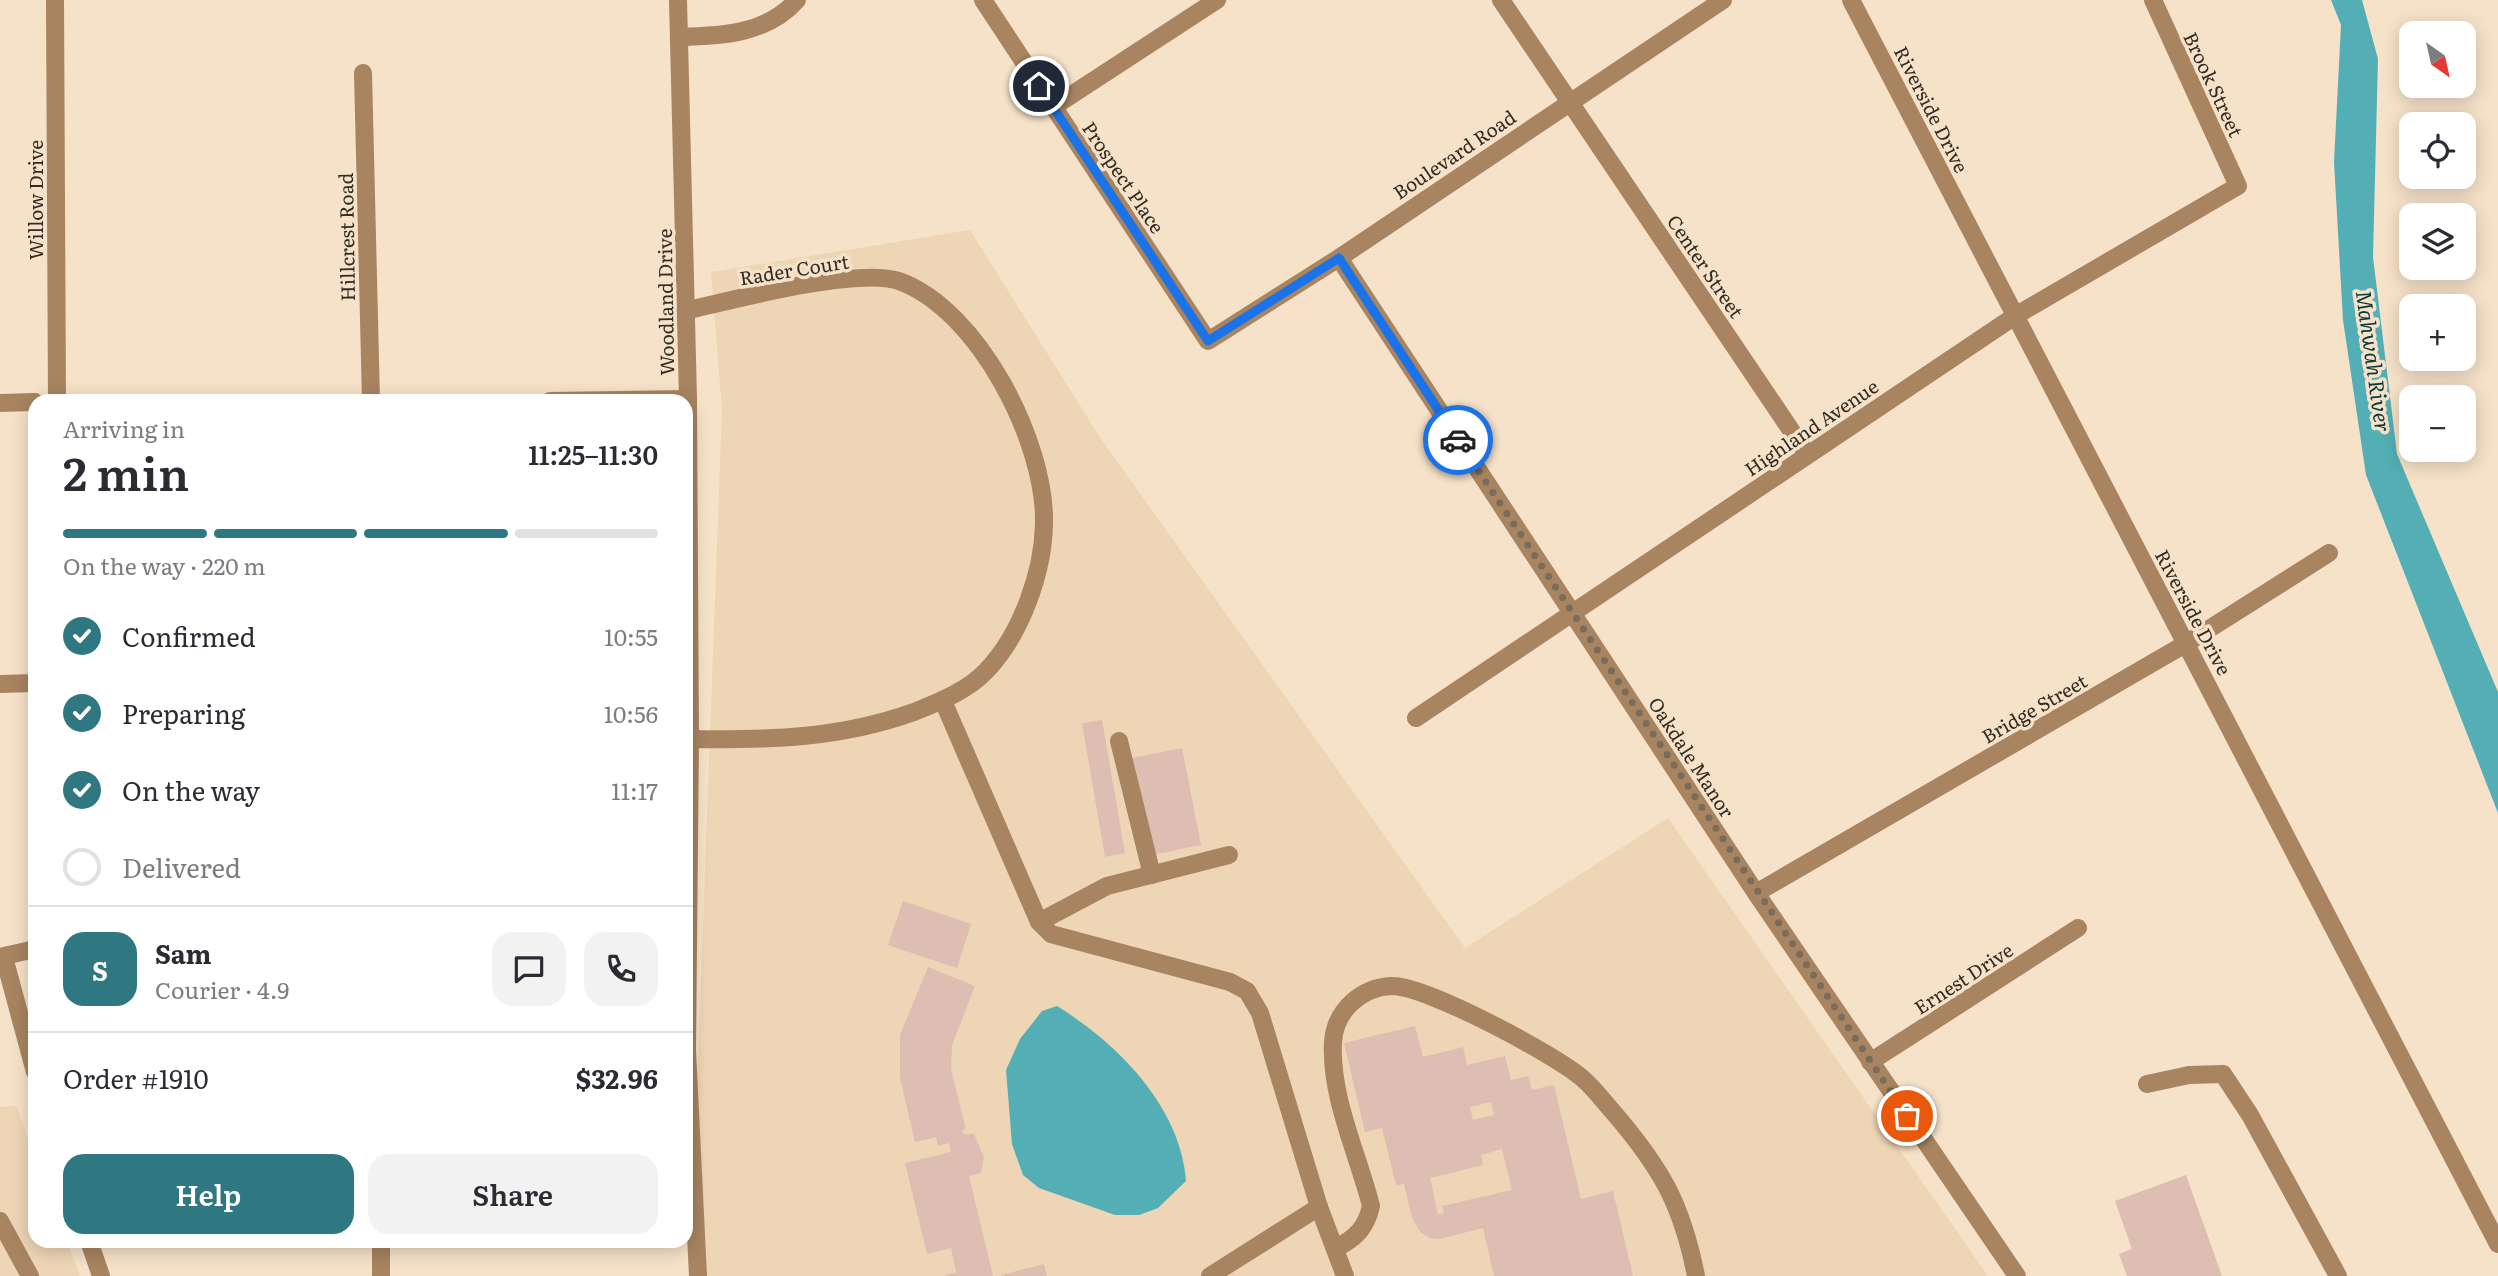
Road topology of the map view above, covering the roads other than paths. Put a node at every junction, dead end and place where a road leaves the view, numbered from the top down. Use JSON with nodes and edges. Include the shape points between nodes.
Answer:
{"nodes":[{"id":1,"x":55,"y":0,"type":"edge"},
{"id":2,"x":678,"y":0,"type":"edge"},
{"id":3,"x":797,"y":0,"type":"edge"},
{"id":4,"x":984,"y":0,"type":"edge"},
{"id":5,"x":1217,"y":0,"type":"edge"},
{"id":6,"x":1501,"y":0,"type":"edge"},
{"id":7,"x":1723,"y":0,"type":"edge"},
{"id":8,"x":1852,"y":0,"type":"edge"},
{"id":9,"x":2153,"y":0,"type":"edge"},
{"id":10,"x":680,"y":37,"type":"junction"},
{"id":11,"x":363,"y":73,"type":"dead end"},
{"id":12,"x":1569,"y":102,"type":"junction"},
{"id":13,"x":1053,"y":107,"type":"junction"},
{"id":14,"x":2238,"y":186,"type":"joint"},
{"id":15,"x":1339,"y":258,"type":"junction"},
{"id":16,"x":685,"y":311,"type":"junction"},
{"id":17,"x":2015,"y":316,"type":"junction"},
{"id":18,"x":1208,"y":341,"type":"joint"},
{"id":19,"x":57,"y":394,"type":"edge"},
{"id":20,"x":371,"y":394,"type":"edge"},
{"id":21,"x":688,"y":394,"type":"edge"},
{"id":22,"x":28,"y":402,"type":"edge"},
{"id":23,"x":0,"y":403,"type":"edge"},
{"id":24,"x":1807,"y":454,"type":"junction"},
{"id":25,"x":2329,"y":553,"type":"dead end"},
{"id":26,"x":1572,"y":612,"type":"junction"},
{"id":27,"x":2188,"y":643,"type":"junction"},
{"id":28,"x":28,"y":683,"type":"edge"},
{"id":29,"x":0,"y":684,"type":"edge"},
{"id":30,"x":943,"y":701,"type":"junction"},
{"id":31,"x":1416,"y":718,"type":"dead end"},
{"id":32,"x":693,"y":739,"type":"edge"},
{"id":33,"x":1119,"y":741,"type":"dead end"},
{"id":34,"x":1229,"y":855,"type":"dead end"},
{"id":35,"x":1152,"y":874,"type":"junction"},
{"id":36,"x":1756,"y":893,"type":"junction"},
{"id":37,"x":1039,"y":922,"type":"junction"},
{"id":38,"x":2078,"y":928,"type":"dead end"},
{"id":39,"x":28,"y":951,"type":"edge"},
{"id":40,"x":2,"y":957,"type":"edge"},
{"id":41,"x":28,"y":1048,"type":"edge"},
{"id":42,"x":1870,"y":1062,"type":"junction"},
{"id":43,"x":2147,"y":1084,"type":"dead end"},
{"id":44,"x":693,"y":1182,"type":"edge"},
{"id":45,"x":1319,"y":1207,"type":"junction"},
{"id":46,"x":0,"y":1220,"type":"edge"},
{"id":47,"x":2498,"y":1244,"type":"edge"},
{"id":48,"x":91,"y":1248,"type":"edge"},
{"id":49,"x":381,"y":1248,"type":"edge"},
{"id":50,"x":1336,"y":1248,"type":"junction"},
{"id":51,"x":30,"y":1276,"type":"edge"},
{"id":52,"x":101,"y":1276,"type":"edge"},
{"id":53,"x":381,"y":1276,"type":"edge"},
{"id":54,"x":698,"y":1276,"type":"edge"},
{"id":55,"x":1210,"y":1276,"type":"edge"},
{"id":56,"x":1345,"y":1276,"type":"edge"},
{"id":57,"x":1696,"y":1276,"type":"edge"},
{"id":58,"x":2017,"y":1276,"type":"edge"},
{"id":59,"x":2338,"y":1276,"type":"edge"}],
"edges":[{"from":1,"to":19,"type":"street","name":"Willow Drive"},
{"from":2,"to":10,"type":"street","name":"Woodland Drive"},
{"from":3,"to":10,"type":"street","via":[[769,24],[737,33]]},
{"from":4,"to":13,"type":"street","name":"Prospect Place"},
{"from":5,"to":13,"type":"street"},
{"from":6,"to":12,"type":"street","name":"Center Street"},
{"from":7,"to":12,"type":"street","name":"Boulevard Road"},
{"from":8,"to":17,"type":"street","name":"Riverside Drive"},
{"from":9,"to":14,"type":"street","name":"Brook Street"},
{"from":10,"to":16,"type":"street","name":"Woodland Drive"},
{"from":11,"to":20,"type":"street","name":"Hillcrest Road"},
{"from":12,"to":15,"type":"street","name":"Boulevard Road"},
{"from":12,"to":24,"type":"street","name":"Center Street"},
{"from":13,"to":18,"type":"street","name":"Prospect Place"},
{"from":14,"to":17,"type":"street","name":"Highland Avenue"},
{"from":15,"to":18,"type":"street","name":"Boulevard Road"},
{"from":15,"to":26,"type":"street","name":"Oakdale Manor"},
{"from":16,"to":21,"type":"street","name":"Woodland Drive"},
{"from":16,"to":30,"type":"street","name":"Rader Court","via":[[842,279],[897,280],[936,301],[986,358],[1016,410],[1036,465],[1044,524],[1037,575],[1013,634],[987,671]]},
{"from":17,"to":24,"type":"street","name":"Highland Avenue"},
{"from":17,"to":27,"type":"street","name":"Riverside Drive"},
{"from":22,"to":23,"type":"street"},
{"from":24,"to":26,"type":"street","name":"Highland Avenue"},
{"from":25,"to":27,"type":"street","name":"Bridge Street"},
{"from":26,"to":31,"type":"street","name":"Highland Avenue"},
{"from":26,"to":36,"type":"street","name":"Oakdale Manor"},
{"from":27,"to":36,"type":"street","name":"Bridge Street"},
{"from":27,"to":47,"type":"street","name":"Riverside Drive"},
{"from":28,"to":29,"type":"street"},
{"from":30,"to":32,"type":"street","name":"Rader Court","via":[[878,725],[825,736]]},
{"from":30,"to":37,"type":"street"},
{"from":33,"to":35,"type":"street"},
{"from":34,"to":35,"type":"street"},
{"from":35,"to":37,"type":"street","via":[[1107,886]]},
{"from":36,"to":42,"type":"street","name":"Oakdale Manor"},
{"from":37,"to":45,"type":"street","via":[[1051,934],[1230,982],[1247,991],[1260,1013]]},
{"from":38,"to":42,"type":"street","name":"Ernest Drive"},
{"from":39,"to":40,"type":"street"},
{"from":40,"to":41,"type":"street"},
{"from":42,"to":58,"type":"street","name":"Oakdale Manor"},
{"from":43,"to":59,"type":"street","via":[[2189,1074],[2223,1074]]},
{"from":44,"to":54,"type":"street","name":"Woodland Drive"},
{"from":45,"to":50,"type":"street"},
{"from":45,"to":55,"type":"street"},
{"from":46,"to":51,"type":"street"},
{"from":48,"to":52,"type":"street"},
{"from":49,"to":53,"type":"street"},
{"from":50,"to":56,"type":"street"},
{"from":50,"to":57,"type":"street","via":[[1352,1241],[1367,1224],[1371,1206],[1337,1091],[1333,1040],[1343,1013],[1360,993],[1393,986],[1440,999],[1582,1077],[1657,1165],[1687,1230]]}]}
